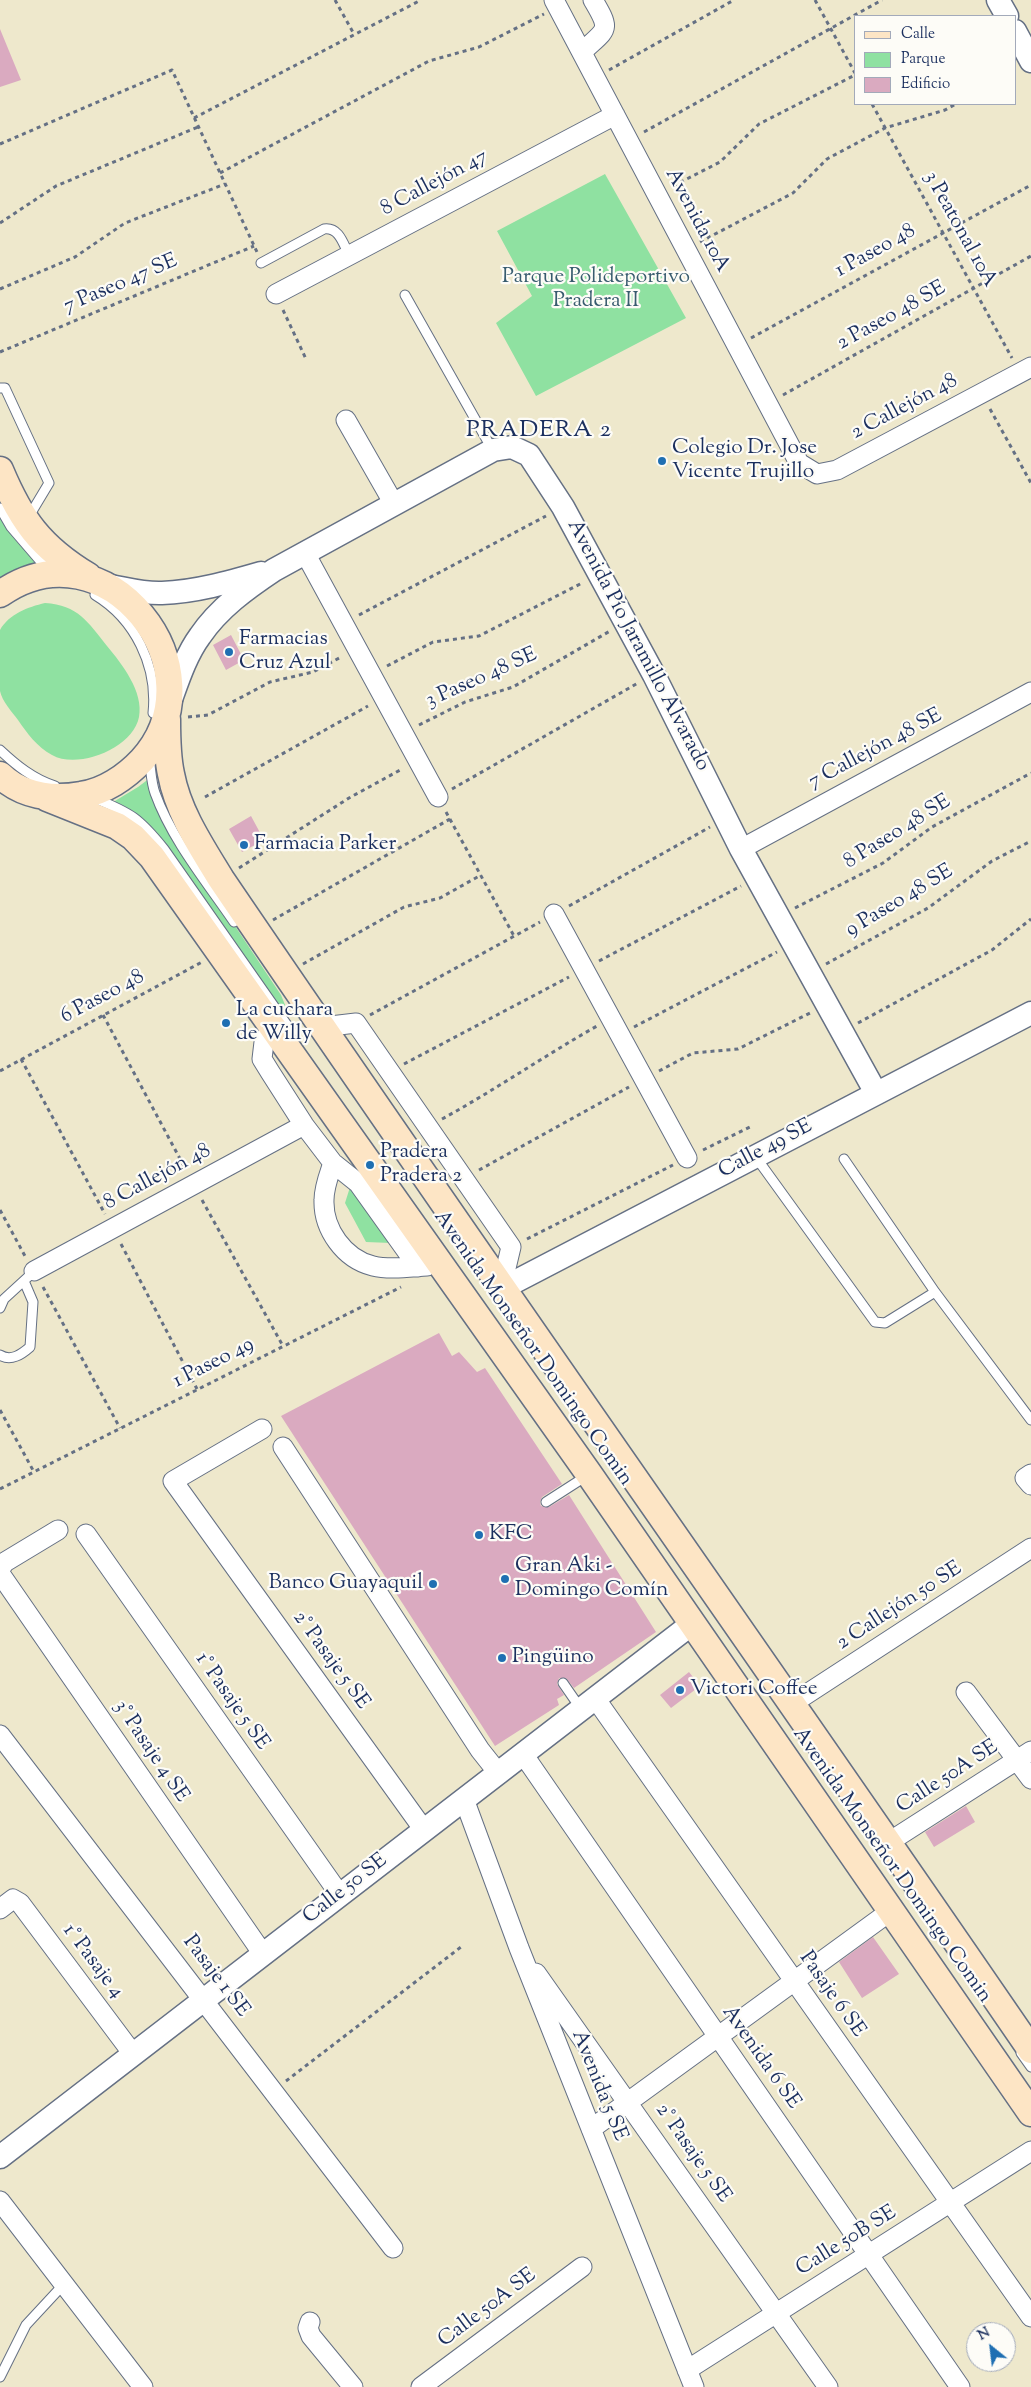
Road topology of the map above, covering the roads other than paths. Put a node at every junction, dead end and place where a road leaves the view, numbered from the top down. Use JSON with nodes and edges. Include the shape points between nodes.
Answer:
{"nodes":[{"id":1,"x":593,"y":0,"type":"edge"},
{"id":2,"x":998,"y":0,"type":"edge"},
{"id":3,"x":556,"y":3,"type":"edge"},
{"id":4,"x":1006,"y":15,"type":"edge"},
{"id":5,"x":1016,"y":33,"type":"edge"},
{"id":6,"x":582,"y":52,"type":"junction"},
{"id":7,"x":1031,"y":61,"type":"edge"},
{"id":8,"x":615,"y":115,"type":"junction"},
{"id":9,"x":349,"y":255,"type":"junction"},
{"id":10,"x":261,"y":263,"type":"road end"},
{"id":11,"x":276,"y":294,"type":"road end"},
{"id":12,"x":405,"y":295,"type":"dead end"},
{"id":13,"x":1025,"y":369,"type":"edge"},
{"id":14,"x":0,"y":388,"type":"edge"},
{"id":15,"x":346,"y":420,"type":"dead end"},
{"id":16,"x":492,"y":450,"type":"junction"},
{"id":17,"x":799,"y":462,"type":"joint"},
{"id":18,"x":0,"y":470,"type":"edge"},
{"id":19,"x":394,"y":504,"type":"junction"},
{"id":20,"x":0,"y":508,"type":"edge"},
{"id":21,"x":25,"y":522,"type":"junction"},
{"id":22,"x":305,"y":553,"type":"junction"},
{"id":23,"x":274,"y":570,"type":"junction"},
{"id":24,"x":52,"y":574,"type":"junction"},
{"id":25,"x":98,"y":581,"type":"junction"},
{"id":26,"x":0,"y":594,"type":"edge"},
{"id":27,"x":1031,"y":692,"type":"edge"},
{"id":28,"x":168,"y":712,"type":"junction"},
{"id":29,"x":0,"y":750,"type":"edge"},
{"id":30,"x":148,"y":753,"type":"junction"},
{"id":31,"x":0,"y":775,"type":"edge"},
{"id":32,"x":11,"y":788,"type":"edge"},
{"id":33,"x":85,"y":795,"type":"junction"},
{"id":34,"x":438,"y":797,"type":"road end"},
{"id":35,"x":47,"y":798,"type":"junction"},
{"id":36,"x":742,"y":849,"type":"junction"},
{"id":37,"x":554,"y":914,"type":"dead end"},
{"id":38,"x":248,"y":930,"type":"junction"},
{"id":39,"x":1031,"y":1013,"type":"edge"},
{"id":40,"x":270,"y":1026,"type":"junction"},
{"id":41,"x":322,"y":1027,"type":"junction"},
{"id":42,"x":300,"y":1043,"type":"dead end"},
{"id":43,"x":876,"y":1093,"type":"junction"},
{"id":44,"x":304,"y":1126,"type":"junction"},
{"id":45,"x":755,"y":1156,"type":"junction"},
{"id":46,"x":687,"y":1158,"type":"road end"},
{"id":47,"x":844,"y":1159,"type":"dead end"},
{"id":48,"x":333,"y":1163,"type":"junction"},
{"id":49,"x":430,"y":1266,"type":"junction"},
{"id":50,"x":29,"y":1276,"type":"junction"},
{"id":51,"x":495,"y":1290,"type":"junction"},
{"id":52,"x":935,"y":1292,"type":"junction"},
{"id":53,"x":0,"y":1308,"type":"edge"},
{"id":54,"x":0,"y":1355,"type":"edge"},
{"id":55,"x":521,"y":1361,"type":"dead end"},
{"id":56,"x":1031,"y":1420,"type":"edge"},
{"id":57,"x":262,"y":1429,"type":"dead end"},
{"id":58,"x":283,"y":1447,"type":"dead end"},
{"id":59,"x":589,"y":1474,"type":"junction"},
{"id":60,"x":546,"y":1502,"type":"dead end"},
{"id":61,"x":58,"y":1530,"type":"dead end"},
{"id":62,"x":86,"y":1534,"type":"dead end"},
{"id":63,"x":1031,"y":1548,"type":"edge"},
{"id":64,"x":0,"y":1569,"type":"edge"},
{"id":65,"x":1,"y":1574,"type":"edge"},
{"id":66,"x":693,"y":1623,"type":"junction"},
{"id":67,"x":563,"y":1683,"type":"dead end"},
{"id":68,"x":966,"y":1692,"type":"dead end"},
{"id":69,"x":792,"y":1703,"type":"junction"},
{"id":70,"x":588,"y":1704,"type":"junction"},
{"id":71,"x":0,"y":1735,"type":"edge"},
{"id":72,"x":523,"y":1754,"type":"junction"},
{"id":73,"x":1024,"y":1755,"type":"edge"},
{"id":74,"x":499,"y":1774,"type":"junction"},
{"id":75,"x":1031,"y":1779,"type":"edge"},
{"id":76,"x":464,"y":1799,"type":"junction"},
{"id":77,"x":833,"y":1809,"type":"dead end"},
{"id":78,"x":424,"y":1830,"type":"junction"},
{"id":79,"x":889,"y":1842,"type":"junction"},
{"id":80,"x":340,"y":1895,"type":"junction"},
{"id":81,"x":7,"y":1904,"type":"edge"},
{"id":82,"x":896,"y":1905,"type":"junction"},
{"id":83,"x":519,"y":1948,"type":"junction"},
{"id":84,"x":264,"y":1954,"type":"junction"},
{"id":85,"x":794,"y":1981,"type":"junction"},
{"id":86,"x":204,"y":2000,"type":"junction"},
{"id":87,"x":718,"y":2036,"type":"junction"},
{"id":88,"x":1022,"y":2047,"type":"edge"},
{"id":89,"x":134,"y":2054,"type":"junction"},
{"id":90,"x":1031,"y":2067,"type":"edge"},
{"id":91,"x":628,"y":2102,"type":"junction"},
{"id":92,"x":1031,"y":2112,"type":"edge"},
{"id":93,"x":591,"y":2129,"type":"junction"},
{"id":94,"x":1031,"y":2151,"type":"edge"},
{"id":95,"x":0,"y":2157,"type":"edge"},
{"id":96,"x":0,"y":2201,"type":"edge"},
{"id":97,"x":950,"y":2202,"type":"junction"},
{"id":98,"x":393,"y":2248,"type":"dead end"},
{"id":99,"x":869,"y":2255,"type":"junction"},
{"id":100,"x":582,"y":2267,"type":"dead end"},
{"id":101,"x":64,"y":2284,"type":"junction"},
{"id":102,"x":776,"y":2313,"type":"junction"},
{"id":103,"x":1031,"y":2316,"type":"edge"},
{"id":104,"x":310,"y":2322,"type":"dead end"},
{"id":105,"x":0,"y":2377,"type":"edge"},
{"id":106,"x":691,"y":2378,"type":"edge"},
{"id":107,"x":143,"y":2387,"type":"edge"},
{"id":108,"x":353,"y":2387,"type":"edge"},
{"id":109,"x":421,"y":2387,"type":"edge"},
{"id":110,"x":828,"y":2387,"type":"edge"},
{"id":111,"x":960,"y":2387,"type":"edge"}],
"edges":[{"from":1,"to":6,"type":"street","via":[[606,21],[604,31]]},
{"from":2,"to":4,"type":"street"},
{"from":3,"to":6,"type":"street","name":"Avenida 10A"},
{"from":5,"to":7,"type":"street"},
{"from":6,"to":8,"type":"street","name":"Avenida 10A"},
{"from":8,"to":9,"type":"street","name":"8 Callejón 47"},
{"from":8,"to":17,"type":"street","name":"Avenida 10A"},
{"from":9,"to":10,"type":"lane","via":[[336,231],[330,228]]},
{"from":9,"to":11,"type":"street","name":"8 Callejón 47"},
{"from":12,"to":16,"type":"lane"},
{"from":13,"to":17,"type":"street","name":"2 Callejón 48","via":[[837,470],[817,474]]},
{"from":14,"to":21,"type":"lane","via":[[5,388],[49,483]]},
{"from":15,"to":19,"type":"street"},
{"from":16,"to":19,"type":"street","name":"Avenida Pío Jaramillo Alvarado"},
{"from":16,"to":36,"type":"street","name":"Avenida Pío Jaramillo Alvarado","via":[[512,448],[529,455],[563,507],[654,674]]},
{"from":18,"to":21,"type":"main road"},
{"from":19,"to":22,"type":"street","name":"Avenida Pío Jaramillo Alvarado"},
{"from":20,"to":24,"type":"lane","name":"Avenida Monseñor Domingo Comin","via":[[17,535]]},
{"from":21,"to":25,"type":"main road","via":[[51,550]]},
{"from":22,"to":23,"type":"street","name":"Avenida Pío Jaramillo Alvarado"},
{"from":22,"to":34,"type":"street"},
{"from":23,"to":25,"type":"street","name":"Avenida Pío Jaramillo Alvarado","via":[[168,593],[141,592]]},
{"from":23,"to":28,"type":"street","name":"Avenida Pío Jaramillo Alvarado","via":[[238,595],[200,636],[181,671]]},
{"from":24,"to":25,"type":"main road"},
{"from":24,"to":26,"type":"main road","via":[[27,580]]},
{"from":24,"to":30,"type":"lane","name":"Avenida Monseñor Domingo Comin","via":[[105,601],[120,614],[139,640],[153,687]]},
{"from":25,"to":28,"type":"main road","name":"Avenida Monseñor Domingo Comin","via":[[137,610],[156,638],[166,663]]},
{"from":27,"to":36,"type":"street","name":"7 Callejón 48 SE"},
{"from":28,"to":30,"type":"main road"},
{"from":28,"to":38,"type":"main road","name":"Avenida Monseñor Domingo Comin","via":[[168,755],[174,785],[197,840]]},
{"from":29,"to":33,"type":"lane","via":[[17,767],[45,783]]},
{"from":30,"to":33,"type":"main road","via":[[120,779]]},
{"from":30,"to":38,"type":"lane","name":"Avenida Monseñor Domingo Comin","via":[[154,791],[164,816],[179,842]]},
{"from":31,"to":32,"type":"main road","name":"Avenida Monseñor Domingo Comin"},
{"from":32,"to":35,"type":"main road","name":"Avenida Monseñor Domingo Comin"},
{"from":33,"to":35,"type":"main road"},
{"from":33,"to":42,"type":"lane","via":[[126,811],[144,825]]},
{"from":35,"to":40,"type":"main road","name":"Avenida Monseñor Domingo Comin","via":[[117,826],[134,837],[152,856]]},
{"from":36,"to":43,"type":"street","name":"Avenida Pío Jaramillo Alvarado"},
{"from":37,"to":46,"type":"street"},
{"from":38,"to":41,"type":"main road","name":"Avenida Monseñor Domingo Comin","via":[[285,974]]},
{"from":39,"to":43,"type":"street","name":"Calle 49 SE"},
{"from":40,"to":44,"type":"street","name":"Avenida Monseñor Domingo Comin","via":[[262,1059]]},
{"from":40,"to":49,"type":"main road","name":"Avenida Monseñor Domingo Comin"},
{"from":41,"to":51,"type":"main road","name":"Avenida Monseñor Domingo Comin"},
{"from":41,"to":51,"type":"street","name":"Avenida Monseñor Domingo Comin","via":[[356,1023],[511,1247]]},
{"from":43,"to":45,"type":"street","name":"Calle 49 SE"},
{"from":44,"to":48,"type":"street","name":"Avenida Monseñor Domingo Comin"},
{"from":44,"to":50,"type":"street","name":"8 Callejón 48"},
{"from":45,"to":51,"type":"street","name":"Calle 49 SE"},
{"from":45,"to":52,"type":"lane","via":[[875,1322],[885,1323]]},
{"from":47,"to":52,"type":"lane"},
{"from":48,"to":49,"type":"street","name":"Avenida Monseñor Domingo Comin","via":[[358,1183]]},
{"from":48,"to":49,"type":"street","via":[[324,1202],[327,1222],[337,1242],[357,1261],[374,1266]]},
{"from":49,"to":59,"type":"main road","name":"Avenida Monseñor Domingo Comin"},
{"from":50,"to":53,"type":"lane","via":[[4,1299]]},
{"from":50,"to":54,"type":"lane","via":[[32,1302],[30,1347],[21,1355]]},
{"from":51,"to":69,"type":"main road","name":"Avenida Monseñor Domingo Comin"},
{"from":52,"to":56,"type":"lane"},
{"from":55,"to":77,"type":"lane","name":"Avenida Monseñor Domingo Comin"},
{"from":57,"to":78,"type":"street","name":"2° Pasaje 5 SE","via":[[173,1481]]},
{"from":58,"to":74,"type":"street","via":[[480,1750]]},
{"from":59,"to":60,"type":"lane"},
{"from":59,"to":66,"type":"main road","name":"Avenida Monseñor Domingo Comin"},
{"from":61,"to":64,"type":"street","via":[[5,1562]]},
{"from":62,"to":80,"type":"street","name":"1° Pasaje 5 SE"},
{"from":63,"to":69,"type":"street","name":"2 Callejón 50 SE"},
{"from":64,"to":65,"type":"street"},
{"from":65,"to":84,"type":"street","name":"3° Pasaje 4 SE"},
{"from":66,"to":70,"type":"street","name":"Calle 50 SE"},
{"from":66,"to":82,"type":"main road","name":"Avenida Monseñor Domingo Comin"},
{"from":67,"to":70,"type":"lane"},
{"from":68,"to":73,"type":"street"},
{"from":69,"to":79,"type":"main road","name":"Avenida Monseñor Domingo Comin"},
{"from":70,"to":72,"type":"street","name":"Calle 50 SE"},
{"from":70,"to":85,"type":"street","name":"Pasaje 6 SE"},
{"from":71,"to":86,"type":"street","name":"Pasaje 1 SE"},
{"from":72,"to":74,"type":"street","name":"Calle 50 SE"},
{"from":72,"to":87,"type":"street","name":"Avenida 6 SE"},
{"from":73,"to":75,"type":"street"},
{"from":73,"to":79,"type":"street","name":"Calle 50A SE"},
{"from":74,"to":76,"type":"street","name":"Calle 50 SE"},
{"from":76,"to":78,"type":"street","name":"Calle 50 SE"},
{"from":76,"to":83,"type":"street","name":"Avenida 5 SE"},
{"from":78,"to":80,"type":"street","name":"Calle 50 SE"},
{"from":79,"to":88,"type":"main road","name":"Avenida Monseñor Domingo Comin"},
{"from":80,"to":84,"type":"street","name":"Calle 50 SE"},
{"from":81,"to":89,"type":"street","name":"1° Pasaje 4","via":[[20,1903]]},
{"from":82,"to":85,"type":"street"},
{"from":82,"to":92,"type":"main road","name":"Avenida Monseñor Domingo Comin"},
{"from":83,"to":91,"type":"street","name":"2° Pasaje 5 SE"},
{"from":83,"to":93,"type":"street","name":"Avenida 5 SE"},
{"from":84,"to":86,"type":"street","name":"Calle 50 SE"},
{"from":85,"to":87,"type":"street"},
{"from":85,"to":97,"type":"street","name":"Pasaje 6 SE"},
{"from":86,"to":89,"type":"street","name":"Calle 50 SE"},
{"from":86,"to":98,"type":"street","name":"Pasaje 1 SE"},
{"from":87,"to":91,"type":"street"},
{"from":87,"to":99,"type":"street","name":"Avenida 6 SE"},
{"from":88,"to":90,"type":"lane","name":"Avenida Monseñor Domingo Comin"},
{"from":89,"to":95,"type":"street","name":"Calle 50 SE"},
{"from":91,"to":93,"type":"street"},
{"from":91,"to":102,"type":"street","name":"2° Pasaje 5 SE"},
{"from":93,"to":106,"type":"street","name":"Avenida 5 SE"},
{"from":94,"to":97,"type":"street","name":"Calle 50B SE"},
{"from":96,"to":101,"type":"street"},
{"from":97,"to":99,"type":"street","name":"Calle 50B SE"},
{"from":97,"to":103,"type":"street","name":"Pasaje 6 SE"},
{"from":99,"to":102,"type":"street","name":"Calle 50B SE"},
{"from":99,"to":111,"type":"street","name":"Avenida 6 SE"},
{"from":100,"to":109,"type":"street","name":"Calle 50A SE"},
{"from":101,"to":105,"type":"lane","via":[[26,2325]]},
{"from":101,"to":107,"type":"street"},
{"from":102,"to":106,"type":"street","name":"Calle 50B SE"},
{"from":102,"to":110,"type":"street","name":"2° Pasaje 5 SE"},
{"from":104,"to":108,"type":"street","via":[[311,2336]]}]}
